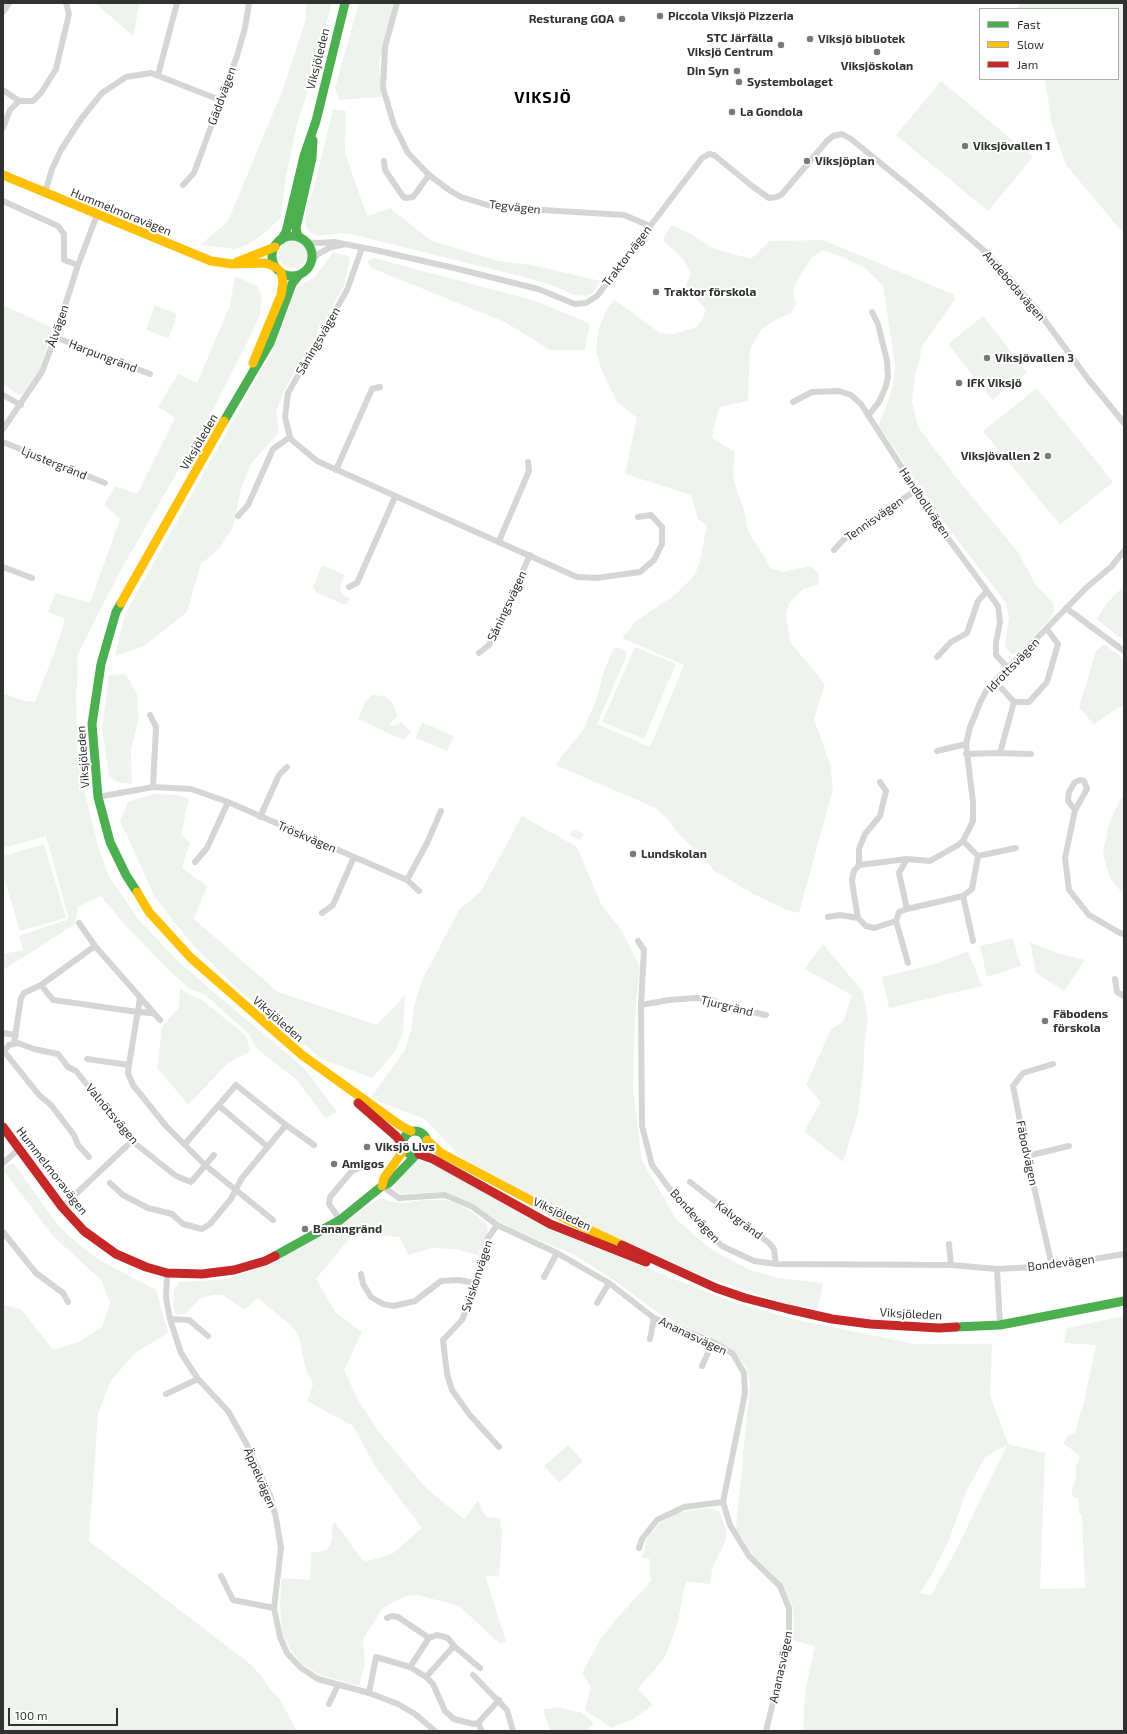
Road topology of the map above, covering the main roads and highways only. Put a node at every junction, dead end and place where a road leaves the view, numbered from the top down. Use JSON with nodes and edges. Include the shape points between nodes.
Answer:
{"nodes":[{"id":1,"x":345,"y":3,"type":"edge"},
{"id":2,"x":316,"y":121,"type":"junction"},
{"id":3,"x":3,"y":175,"type":"edge"},
{"id":4,"x":302,"y":239,"type":"junction"},
{"id":5,"x":281,"y":240,"type":"junction"},
{"id":6,"x":275,"y":247,"type":"junction"},
{"id":7,"x":232,"y":264,"type":"junction"},
{"id":8,"x":279,"y":270,"type":"junction"},
{"id":9,"x":298,"y":276,"type":"junction"},
{"id":10,"x":245,"y":383,"type":"junction"},
{"id":11,"x":328,"y":1075,"type":"junction"},
{"id":12,"x":3,"y":1127,"type":"edge"},
{"id":13,"x":411,"y":1131,"type":"junction"},
{"id":14,"x":427,"y":1140,"type":"junction"},
{"id":15,"x":403,"y":1146,"type":"junction"},
{"id":16,"x":418,"y":1155,"type":"junction"},
{"id":17,"x":382,"y":1186,"type":"junction"},
{"id":18,"x":701,"y":1281,"type":"junction"},
{"id":19,"x":1124,"y":1301,"type":"edge"}],
"edges":[{"from":1,"to":2,"type":"main road","name":"Viksjöleden"},
{"from":2,"to":4,"type":"main road","name":"Viksjöleden","via":[[312,158],[296,228]]},
{"from":2,"to":5,"type":"main road","name":"Viksjöleden","via":[[304,156],[286,232]]},
{"from":3,"to":7,"type":"main road","name":"Hummelmoravägen","via":[[211,261]]},
{"from":4,"to":5,"type":"main road","via":[[292,236]]},
{"from":4,"to":9,"type":"main road","via":[[310,247],[312,255],[306,272]]},
{"from":5,"to":6,"type":"main road"},
{"from":6,"to":7,"type":"main road","name":"Hummelmoravägen"},
{"from":6,"to":8,"type":"main road","via":[[273,258]]},
{"from":7,"to":8,"type":"main road","name":"Hummelmoravägen","via":[[266,263]]},
{"from":8,"to":9,"type":"main road","via":[[291,276]]},
{"from":8,"to":10,"type":"main road","name":"Viksjöleden","via":[[283,282],[282,295]]},
{"from":9,"to":10,"type":"main road","name":"Viksjöleden","via":[[292,284],[270,343]]},
{"from":10,"to":11,"type":"main road","name":"Viksjöleden","via":[[116,612],[101,664],[92,724],[98,796],[110,842],[126,876],[149,912],[197,963]]},
{"from":11,"to":13,"type":"main road","name":"Viksjöleden","via":[[400,1126]]},
{"from":11,"to":15,"type":"main road","name":"Viksjöleden","via":[[396,1136]]},
{"from":12,"to":17,"type":"main road","name":"Hummelmoravägen","via":[[62,1207],[84,1231],[116,1254],[167,1273],[202,1274],[234,1270],[265,1261],[340,1220]]},
{"from":13,"to":14,"type":"main road","via":[[420,1131]]},
{"from":13,"to":15,"type":"main road","via":[[405,1136]]},
{"from":14,"to":16,"type":"main road","via":[[426,1149]]},
{"from":14,"to":18,"type":"main road","name":"Viksjöleden","via":[[441,1153],[570,1221]]},
{"from":15,"to":16,"type":"main road","via":[[408,1153]]},
{"from":15,"to":17,"type":"main road","name":"Hummelmoravägen"},
{"from":16,"to":17,"type":"main road","name":"Hummelmoravägen"},
{"from":16,"to":18,"type":"main road","name":"Viksjöleden","via":[[434,1159],[550,1224],[639,1260]]},
{"from":18,"to":19,"type":"main road","name":"Viksjöleden","via":[[745,1298],[832,1319],[939,1328],[1000,1325]]}]}
